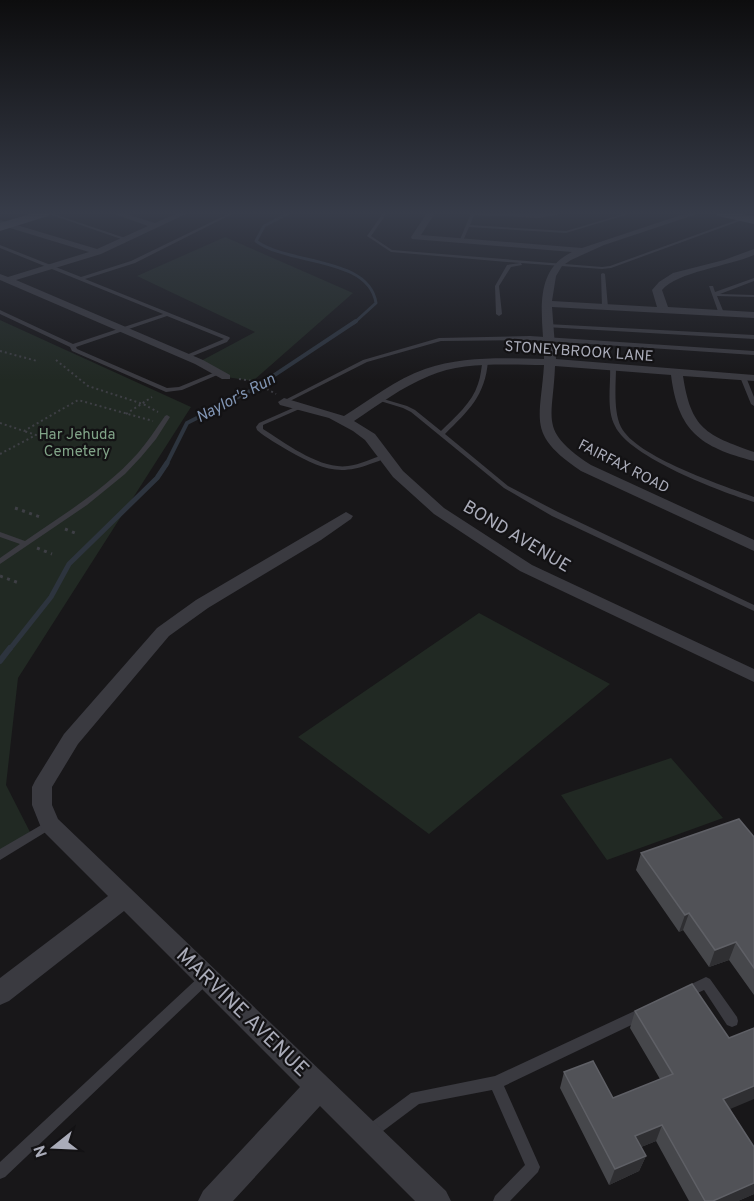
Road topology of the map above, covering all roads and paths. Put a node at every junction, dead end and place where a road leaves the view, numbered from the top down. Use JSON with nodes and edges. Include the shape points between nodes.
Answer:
{"nodes":[{"id":1,"x":42,"y":269,"type":"edge"},
{"id":2,"x":56,"y":269,"type":"edge"},
{"id":3,"x":111,"y":269,"type":"edge"},
{"id":4,"x":507,"y":269,"type":"edge"},
{"id":5,"x":556,"y":269,"type":"edge"},
{"id":6,"x":703,"y":269,"type":"edge"},
{"id":7,"x":603,"y":274,"type":"dead end"},
{"id":8,"x":4,"y":278,"type":"edge"},
{"id":9,"x":79,"y":279,"type":"junction"},
{"id":10,"x":754,"y":279,"type":"edge"},
{"id":11,"x":711,"y":287,"type":"dead end"},
{"id":12,"x":714,"y":294,"type":"junction"},
{"id":13,"x":754,"y":296,"type":"edge"},
{"id":14,"x":548,"y":304,"type":"junction"},
{"id":15,"x":605,"y":307,"type":"junction"},
{"id":16,"x":663,"y":309,"type":"junction"},
{"id":17,"x":0,"y":312,"type":"edge"},
{"id":18,"x":721,"y":313,"type":"junction"},
{"id":19,"x":166,"y":314,"type":"junction"},
{"id":20,"x":499,"y":314,"type":"dead end"},
{"id":21,"x":754,"y":315,"type":"edge"},
{"id":22,"x":547,"y":326,"type":"junction"},
{"id":23,"x":122,"y":329,"type":"junction"},
{"id":24,"x":754,"y":337,"type":"edge"},
{"id":25,"x":548,"y":339,"type":"junction"},
{"id":26,"x":72,"y":346,"type":"junction"},
{"id":27,"x":0,"y":351,"type":"edge"},
{"id":28,"x":754,"y":353,"type":"edge"},
{"id":29,"x":186,"y":357,"type":"junction"},
{"id":30,"x":56,"y":360,"type":"dead end"},
{"id":31,"x":38,"y":361,"type":"dead end"},
{"id":32,"x":485,"y":361,"type":"junction"},
{"id":33,"x":550,"y":362,"type":"junction"},
{"id":34,"x":613,"y":368,"type":"junction"},
{"id":35,"x":677,"y":373,"type":"junction"},
{"id":36,"x":223,"y":375,"type":"joint"},
{"id":37,"x":748,"y":378,"type":"edge"},
{"id":38,"x":253,"y":381,"type":"dead end"},
{"id":39,"x":152,"y":397,"type":"dead end"},
{"id":40,"x":278,"y":397,"type":"junction"},
{"id":41,"x":380,"y":400,"type":"junction"},
{"id":42,"x":142,"y":404,"type":"junction"},
{"id":43,"x":754,"y":404,"type":"edge"},
{"id":44,"x":302,"y":406,"type":"junction"},
{"id":45,"x":126,"y":414,"type":"junction"},
{"id":46,"x":165,"y":421,"type":"junction"},
{"id":47,"x":345,"y":421,"type":"junction"},
{"id":48,"x":0,"y":423,"type":"edge"},
{"id":49,"x":24,"y":431,"type":"junction"},
{"id":50,"x":441,"y":434,"type":"junction"},
{"id":51,"x":0,"y":454,"type":"edge"},
{"id":52,"x":384,"y":456,"type":"junction"},
{"id":53,"x":754,"y":457,"type":"edge"},
{"id":54,"x":754,"y":500,"type":"edge"},
{"id":55,"x":15,"y":508,"type":"dead end"},
{"id":56,"x":346,"y":516,"type":"dead end"},
{"id":57,"x":56,"y":523,"type":"junction"},
{"id":58,"x":0,"y":534,"type":"edge"},
{"id":59,"x":26,"y":544,"type":"junction"},
{"id":60,"x":754,"y":546,"type":"edge"},
{"id":61,"x":0,"y":562,"type":"edge"},
{"id":62,"x":0,"y":576,"type":"edge"},
{"id":63,"x":18,"y":583,"type":"dead end"},
{"id":64,"x":754,"y":608,"type":"edge"},
{"id":65,"x":754,"y":676,"type":"edge"},
{"id":66,"x":50,"y":824,"type":"junction"},
{"id":67,"x":0,"y":855,"type":"edge"},
{"id":68,"x":124,"y":897,"type":"junction"},
{"id":69,"x":207,"y":978,"type":"junction"},
{"id":70,"x":0,"y":993,"type":"edge"},
{"id":71,"x":675,"y":998,"type":"edge"},
{"id":72,"x":654,"y":1008,"type":"edge"},
{"id":73,"x":732,"y":1021,"type":"dead end"},
{"id":74,"x":496,"y":1083,"type":"junction"},
{"id":75,"x":319,"y":1087,"type":"junction"},
{"id":76,"x":367,"y":1134,"type":"junction"},
{"id":77,"x":0,"y":1172,"type":"edge"},
{"id":78,"x":427,"y":1198,"type":"edge"},
{"id":79,"x":213,"y":1201,"type":"edge"},
{"id":80,"x":500,"y":1201,"type":"edge"}],
"edges":[{"from":1,"to":8,"type":"street"},
{"from":2,"to":9,"type":"lane"},
{"from":3,"to":9,"type":"lane"},
{"from":4,"to":20,"type":"lane","via":[[497,286]]},
{"from":5,"to":14,"type":"street","name":"FAIRFAX ROAD","via":[[549,283]]},
{"from":6,"to":16,"type":"street","via":[[661,283],[657,290]]},
{"from":7,"to":15,"type":"lane"},
{"from":8,"to":23,"type":"street"},
{"from":9,"to":19,"type":"lane"},
{"from":10,"to":12,"type":"lane"},
{"from":11,"to":12,"type":"lane"},
{"from":12,"to":13,"type":"lane"},
{"from":12,"to":18,"type":"lane"},
{"from":14,"to":15,"type":"street"},
{"from":14,"to":22,"type":"street","name":"FAIRFAX ROAD"},
{"from":15,"to":16,"type":"street"},
{"from":16,"to":18,"type":"street"},
{"from":17,"to":26,"type":"lane"},
{"from":18,"to":21,"type":"street"},
{"from":19,"to":23,"type":"lane"},
{"from":19,"to":29,"type":"lane","via":[[227,338]]},
{"from":22,"to":24,"type":"lane"},
{"from":22,"to":25,"type":"street","name":"FAIRFAX ROAD"},
{"from":23,"to":26,"type":"lane"},
{"from":23,"to":29,"type":"street"},
{"from":25,"to":28,"type":"lane"},
{"from":25,"to":33,"type":"street","name":"FAIRFAX ROAD"},
{"from":25,"to":40,"type":"lane","via":[[464,338],[421,344],[365,361]]},
{"from":26,"to":36,"type":"lane","via":[[166,390]]},
{"from":27,"to":31,"type":"path"},
{"from":29,"to":36,"type":"street"},
{"from":30,"to":42,"type":"path","via":[[88,386]]},
{"from":32,"to":33,"type":"street","name":"STONEYBROOK LANE"},
{"from":32,"to":41,"type":"street","name":"STONEYBROOK LANE","via":[[428,372]]},
{"from":32,"to":50,"type":"lane","via":[[485,378],[475,399]]},
{"from":33,"to":34,"type":"street","name":"STONEYBROOK LANE"},
{"from":33,"to":60,"type":"street","name":"FAIRFAX ROAD","via":[[545,415],[549,434],[564,453],[620,485]]},
{"from":34,"to":35,"type":"street","name":"STONEYBROOK LANE"},
{"from":34,"to":54,"type":"lane","via":[[618,428],[633,446]]},
{"from":35,"to":37,"type":"street","name":"STONEYBROOK LANE"},
{"from":35,"to":53,"type":"street","via":[[686,418],[693,426]]},
{"from":37,"to":43,"type":"lane"},
{"from":38,"to":40,"type":"path"},
{"from":39,"to":42,"type":"path"},
{"from":40,"to":44,"type":"street","name":"BOND AVENUE"},
{"from":41,"to":47,"type":"street","name":"STONEYBROOK LANE"},
{"from":41,"to":50,"type":"lane","via":[[405,407]]},
{"from":42,"to":45,"type":"path"},
{"from":42,"to":46,"type":"path"},
{"from":44,"to":47,"type":"street","name":"BOND AVENUE"},
{"from":44,"to":52,"type":"lane","via":[[259,427],[320,464],[337,469],[352,468]]},
{"from":45,"to":46,"type":"path"},
{"from":45,"to":49,"type":"path","via":[[78,400]]},
{"from":46,"to":57,"type":"lane","via":[[157,435],[109,486]]},
{"from":47,"to":52,"type":"street","name":"BOND AVENUE","via":[[370,437]]},
{"from":48,"to":49,"type":"path"},
{"from":49,"to":51,"type":"path","via":[[36,435]]},
{"from":50,"to":64,"type":"lane","via":[[506,487]]},
{"from":52,"to":65,"type":"street","name":"BOND AVENUE","via":[[398,474],[440,511],[511,559],[589,600]]},
{"from":55,"to":57,"type":"path"},
{"from":56,"to":66,"type":"street","via":[[163,632],[70,740],[42,787],[42,805]]},
{"from":57,"to":59,"type":"lane"},
{"from":58,"to":59,"type":"lane"},
{"from":59,"to":61,"type":"lane"},
{"from":62,"to":63,"type":"path"},
{"from":66,"to":67,"type":"lane"},
{"from":66,"to":68,"type":"street","name":"MARVINE AVENUE"},
{"from":68,"to":69,"type":"street","name":"MARVINE AVENUE"},
{"from":68,"to":70,"type":"street"},
{"from":69,"to":75,"type":"street","name":"MARVINE AVENUE"},
{"from":69,"to":77,"type":"lane"},
{"from":71,"to":73,"type":"lane","via":[[706,983]]},
{"from":72,"to":74,"type":"lane"},
{"from":74,"to":76,"type":"lane","via":[[416,1098]]},
{"from":74,"to":80,"type":"lane","via":[[533,1167]]},
{"from":75,"to":76,"type":"street","name":"MARVINE AVENUE"},
{"from":75,"to":79,"type":"street"},
{"from":76,"to":78,"type":"street","name":"MARVINE AVENUE"}]}
